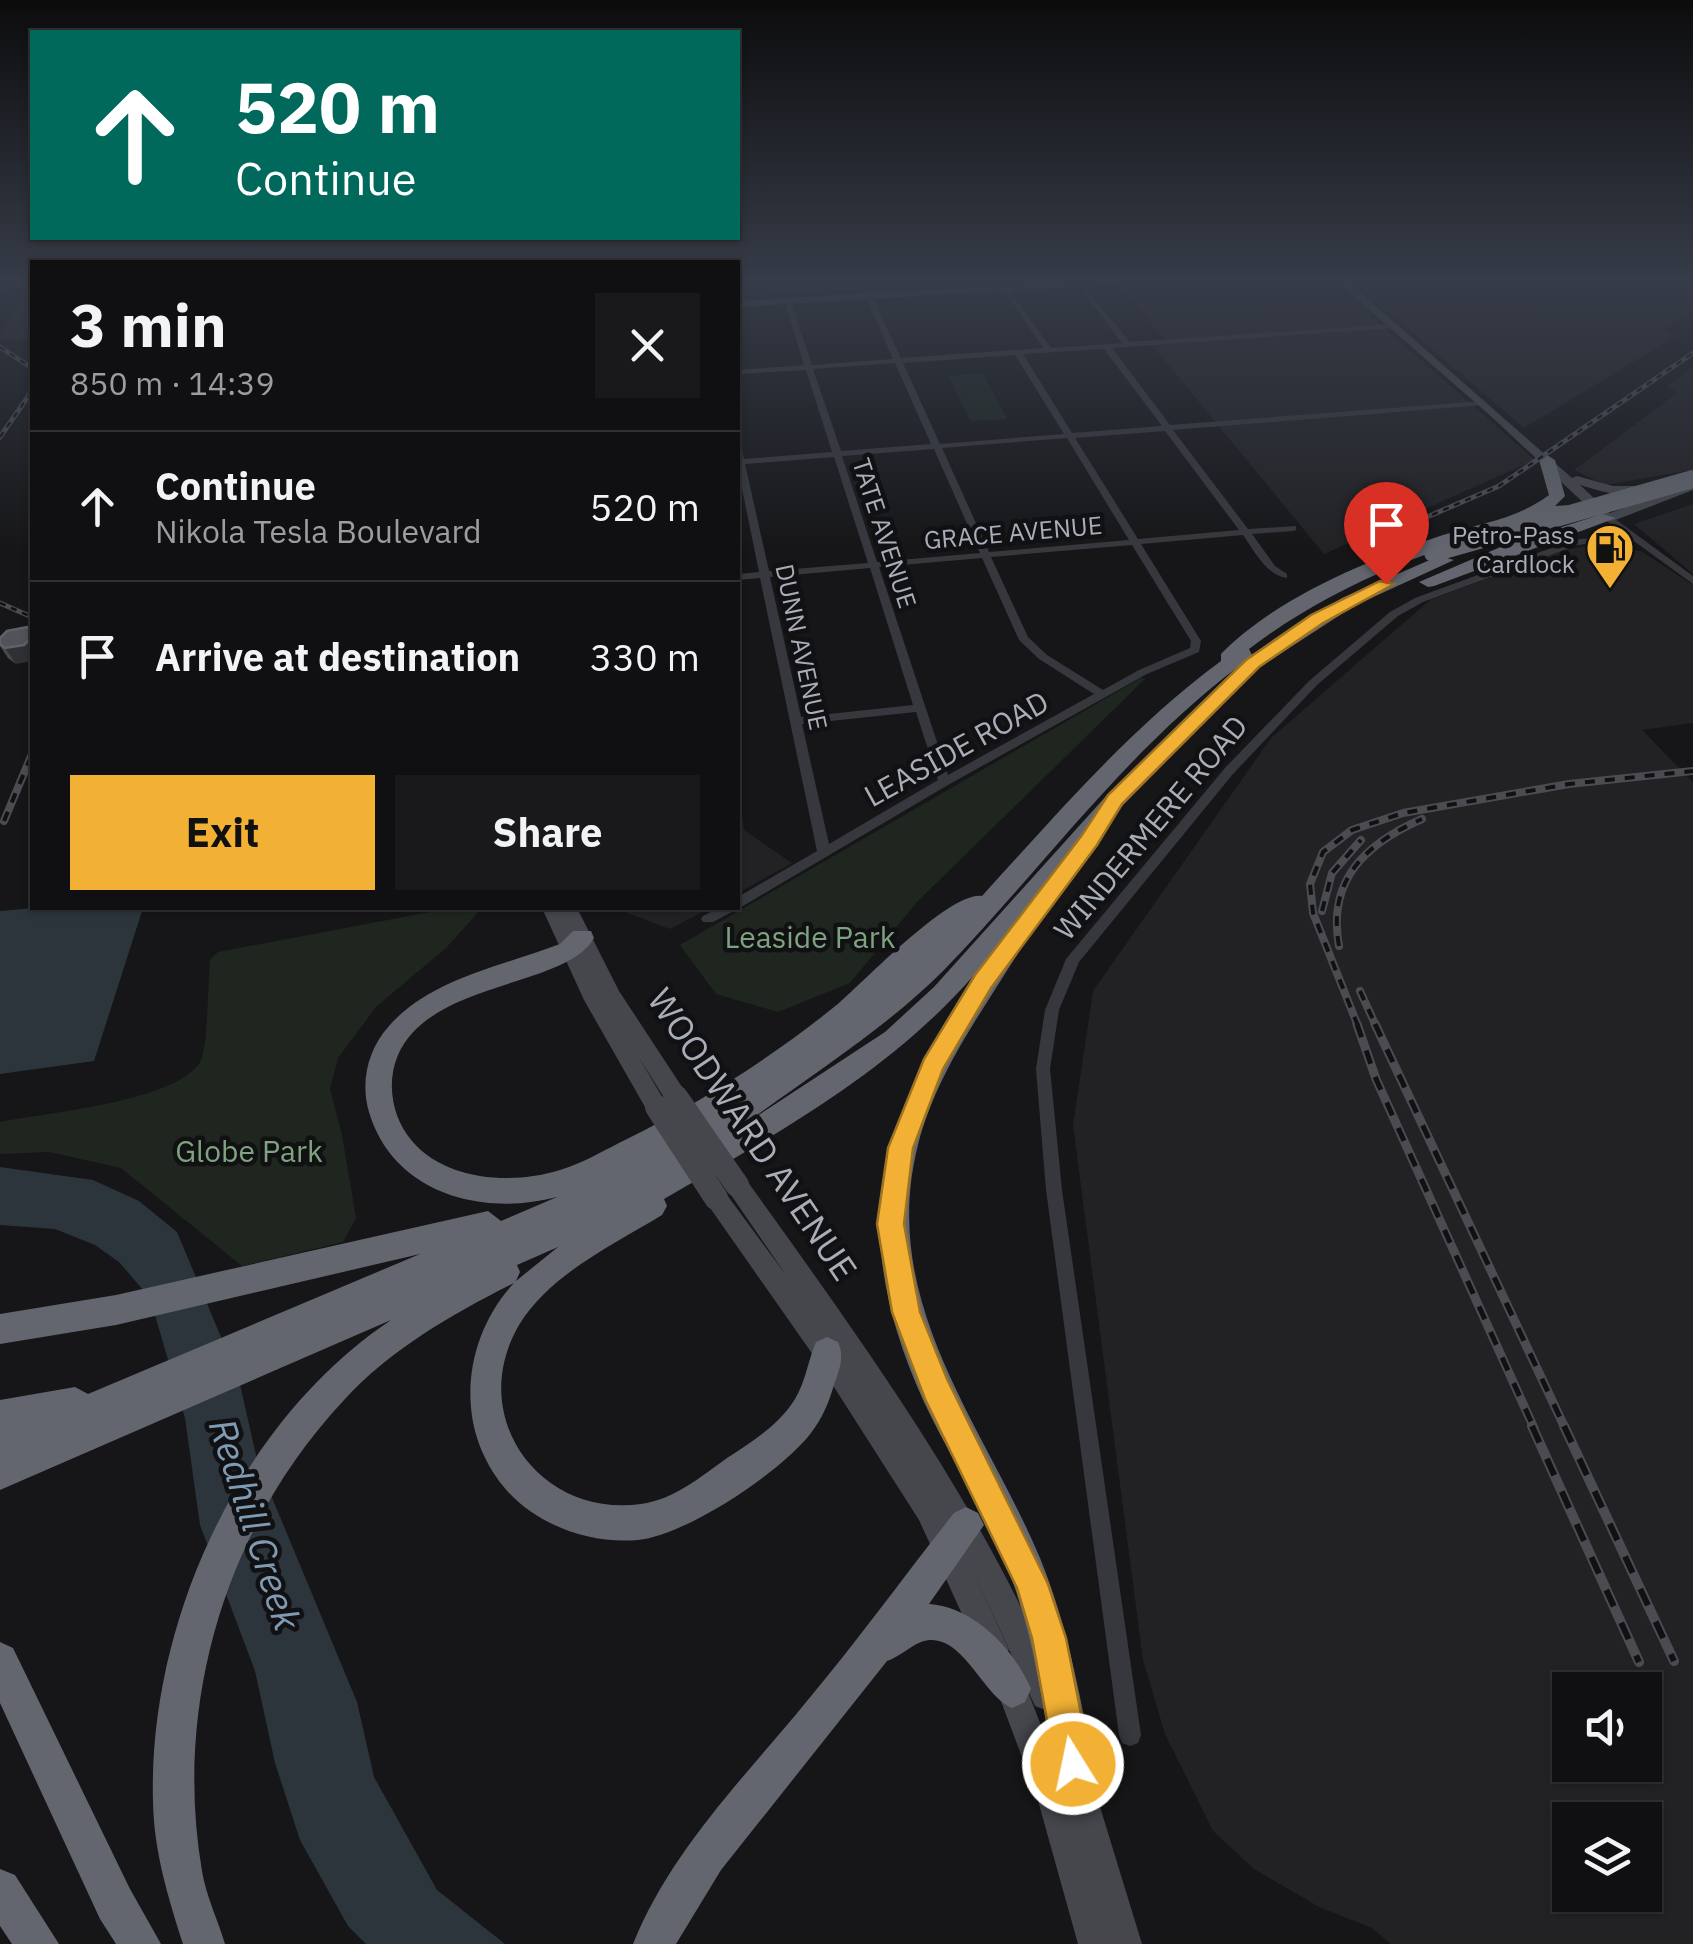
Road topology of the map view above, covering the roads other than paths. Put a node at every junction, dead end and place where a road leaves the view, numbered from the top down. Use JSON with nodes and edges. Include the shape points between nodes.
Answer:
{"nodes":[{"id":1,"x":807,"y":368,"type":"edge"},
{"id":2,"x":795,"y":369,"type":"edge"},
{"id":3,"x":900,"y":369,"type":"edge"},
{"id":4,"x":1027,"y":369,"type":"edge"},
{"id":5,"x":1123,"y":369,"type":"edge"},
{"id":6,"x":1443,"y":369,"type":"edge"},
{"id":7,"x":740,"y":372,"type":"edge"},
{"id":8,"x":1483,"y":403,"type":"junction"},
{"id":9,"x":1167,"y":429,"type":"junction"},
{"id":10,"x":1069,"y":438,"type":"junction"},
{"id":11,"x":935,"y":447,"type":"junction"},
{"id":12,"x":836,"y":454,"type":"junction"},
{"id":13,"x":740,"y":458,"type":"edge"},
{"id":14,"x":1553,"y":466,"type":"junction"},
{"id":15,"x":740,"y":467,"type":"edge"},
{"id":16,"x":1577,"y":480,"type":"junction"},
{"id":17,"x":1685,"y":484,"type":"edge"},
{"id":18,"x":1641,"y":490,"type":"junction"},
{"id":19,"x":1604,"y":509,"type":"junction"},
{"id":20,"x":1520,"y":519,"type":"junction"},
{"id":21,"x":1293,"y":528,"type":"dead end"},
{"id":22,"x":1244,"y":532,"type":"junction"},
{"id":23,"x":1634,"y":536,"type":"junction"},
{"id":24,"x":1134,"y":541,"type":"junction"},
{"id":25,"x":984,"y":556,"type":"junction"},
{"id":26,"x":1439,"y":557,"type":"junction"},
{"id":27,"x":871,"y":564,"type":"junction"},
{"id":28,"x":764,"y":574,"type":"junction"},
{"id":29,"x":1284,"y":576,"type":"dead end"},
{"id":30,"x":740,"y":577,"type":"edge"},
{"id":31,"x":1693,"y":582,"type":"edge"},
{"id":32,"x":1223,"y":677,"type":"junction"},
{"id":33,"x":1103,"y":695,"type":"junction"},
{"id":34,"x":917,"y":708,"type":"junction"},
{"id":35,"x":794,"y":720,"type":"junction"},
{"id":36,"x":944,"y":782,"type":"junction"},
{"id":37,"x":1115,"y":800,"type":"junction"},
{"id":38,"x":824,"y":852,"type":"junction"},
{"id":39,"x":1010,"y":882,"type":"junction"},
{"id":40,"x":740,"y":902,"type":"edge"},
{"id":41,"x":553,"y":910,"type":"edge"},
{"id":42,"x":568,"y":910,"type":"edge"},
{"id":43,"x":725,"y":910,"type":"edge"},
{"id":44,"x":708,"y":919,"type":"dead end"},
{"id":45,"x":575,"y":945,"type":"junction"},
{"id":46,"x":840,"y":1079,"type":"junction"},
{"id":47,"x":633,"y":1188,"type":"junction"},
{"id":48,"x":726,"y":1191,"type":"junction"},
{"id":49,"x":0,"y":1330,"type":"edge"},
{"id":50,"x":289,"y":1336,"type":"junction"},
{"id":51,"x":827,"y":1354,"type":"junction"},
{"id":52,"x":147,"y":1384,"type":"junction"},
{"id":53,"x":0,"y":1418,"type":"edge"},
{"id":54,"x":0,"y":1451,"type":"edge"},
{"id":55,"x":0,"y":1473,"type":"edge"},
{"id":56,"x":957,"y":1536,"type":"junction"},
{"id":57,"x":0,"y":1661,"type":"edge"},
{"id":58,"x":861,"y":1667,"type":"junction"},
{"id":59,"x":1012,"y":1689,"type":"junction"},
{"id":60,"x":1130,"y":1735,"type":"dead end"},
{"id":61,"x":1073,"y":1764,"type":"junction"},
{"id":62,"x":0,"y":1890,"type":"edge"},
{"id":63,"x":657,"y":1936,"type":"edge"},
{"id":64,"x":38,"y":1944,"type":"edge"},
{"id":65,"x":140,"y":1944,"type":"edge"},
{"id":66,"x":204,"y":1944,"type":"edge"},
{"id":67,"x":1094,"y":1944,"type":"edge"},
{"id":68,"x":1125,"y":1944,"type":"edge"}],
"edges":[{"from":1,"to":12,"type":"street","name":"TATE AVENUE"},
{"from":2,"to":7,"type":"street"},
{"from":3,"to":11,"type":"street"},
{"from":4,"to":10,"type":"street"},
{"from":5,"to":9,"type":"street"},
{"from":6,"to":8,"type":"main road"},
{"from":8,"to":9,"type":"street"},
{"from":8,"to":14,"type":"main road"},
{"from":9,"to":10,"type":"street"},
{"from":9,"to":22,"type":"street"},
{"from":10,"to":11,"type":"street"},
{"from":10,"to":24,"type":"street"},
{"from":11,"to":12,"type":"street"},
{"from":11,"to":25,"type":"street"},
{"from":12,"to":13,"type":"street"},
{"from":12,"to":27,"type":"street","name":"TATE AVENUE"},
{"from":14,"to":16,"type":"main road"},
{"from":14,"to":19,"type":"main road"},
{"from":14,"to":20,"type":"highway","via":[[1557,496]]},
{"from":15,"to":28,"type":"street","name":"DUNN AVENUE"},
{"from":16,"to":18,"type":"main road"},
{"from":16,"to":19,"type":"main road"},
{"from":17,"to":18,"type":"main road"},
{"from":17,"to":19,"type":"main road"},
{"from":17,"to":19,"type":"main road"},
{"from":17,"to":26,"type":"highway","bridge":true},
{"from":17,"to":26,"type":"highway","bridge":true},
{"from":18,"to":19,"type":"main road"},
{"from":19,"to":20,"type":"highway"},
{"from":19,"to":23,"type":"street"},
{"from":19,"to":32,"type":"highway"},
{"from":20,"to":32,"type":"highway","via":[[1427,545],[1308,599],[1234,651]]},
{"from":21,"to":22,"type":"street","name":"GRACE AVENUE"},
{"from":22,"to":24,"type":"street","name":"GRACE AVENUE"},
{"from":22,"to":29,"type":"street"},
{"from":23,"to":31,"type":"street"},
{"from":23,"to":60,"type":"street","name":"WINDERMERE ROAD","via":[[1561,547],[1394,614],[1313,683],[1240,760],[1073,959],[1052,1010],[1043,1069]]},
{"from":24,"to":25,"type":"street","name":"GRACE AVENUE"},
{"from":24,"to":33,"type":"street","name":"LEASIDE ROAD","via":[[1196,641],[1195,650]]},
{"from":25,"to":27,"type":"street","name":"GRACE AVENUE"},
{"from":25,"to":33,"type":"street","via":[[1022,638]]},
{"from":26,"to":32,"type":"highway","via":[[1317,619]]},
{"from":27,"to":28,"type":"street","name":"GRACE AVENUE"},
{"from":27,"to":34,"type":"street","name":"TATE AVENUE"},
{"from":28,"to":30,"type":"street","name":"GRACE AVENUE"},
{"from":28,"to":35,"type":"street","name":"DUNN AVENUE"},
{"from":32,"to":37,"type":"highway"},
{"from":32,"to":39,"type":"highway","via":[[1178,703]]},
{"from":33,"to":36,"type":"street","name":"LEASIDE ROAD"},
{"from":34,"to":35,"type":"street"},
{"from":34,"to":36,"type":"street","name":"TATE AVENUE"},
{"from":35,"to":38,"type":"street","name":"DUNN AVENUE"},
{"from":36,"to":38,"type":"street","name":"LEASIDE ROAD"},
{"from":37,"to":46,"type":"highway","via":[[943,994]]},
{"from":37,"to":61,"type":"highway","via":[[983,982],[932,1066],[904,1135],[891,1211],[897,1275],[918,1348],[1018,1550],[1045,1621]]},
{"from":38,"to":40,"type":"street","name":"LEASIDE ROAD"},
{"from":39,"to":45,"type":"highway","via":[[961,912],[759,1078],[649,1141],[550,1186],[486,1190],[433,1176],[402,1152],[385,1126],[378,1083],[392,1042],[425,1010]]},
{"from":39,"to":47,"type":"highway","via":[[932,966]]},
{"from":41,"to":45,"type":"main road","name":"WOODWARD AVENUE"},
{"from":42,"to":45,"type":"main road","name":"WOODWARD AVENUE"},
{"from":43,"to":44,"type":"street"},
{"from":45,"to":48,"type":"main road","name":"WOODWARD AVENUE","bridge":true},
{"from":46,"to":47,"type":"highway","via":[[706,1164]]},
{"from":46,"to":51,"type":"highway","via":[[778,1127],[527,1290],[493,1342],[486,1422],[499,1457],[544,1501],[585,1519],[640,1522],[706,1494],[789,1435],[812,1406]]},
{"from":47,"to":49,"type":"highway","via":[[464,1233]]},
{"from":47,"to":50,"type":"highway"},
{"from":47,"to":66,"type":"highway","via":[[579,1236],[416,1320],[344,1378],[276,1454],[206,1598],[179,1710],[178,1859]]},
{"from":48,"to":51,"type":"main road","name":"WOODWARD AVENUE"},
{"from":48,"to":56,"type":"main road","name":"WOODWARD AVENUE","via":[[907,1428]]},
{"from":50,"to":52,"type":"highway"},
{"from":50,"to":55,"type":"highway"},
{"from":51,"to":56,"type":"main road","name":"WOODWARD AVENUE","via":[[928,1510]]},
{"from":52,"to":53,"type":"highway"},
{"from":52,"to":54,"type":"highway"},
{"from":56,"to":58,"type":"highway"},
{"from":56,"to":59,"type":"main road","name":"WOODWARD AVENUE"},
{"from":56,"to":61,"type":"main road","name":"WOODWARD AVENUE","via":[[1019,1628]]},
{"from":57,"to":65,"type":"highway"},
{"from":58,"to":59,"type":"highway","via":[[914,1625],[950,1625],[965,1632]]},
{"from":58,"to":63,"type":"highway","via":[[714,1846]]},
{"from":59,"to":67,"type":"main road","name":"WOODWARD AVENUE","via":[[1053,1797]]},
{"from":61,"to":68,"type":"main road","name":"WOODWARD AVENUE"},
{"from":62,"to":64,"type":"highway"}]}
